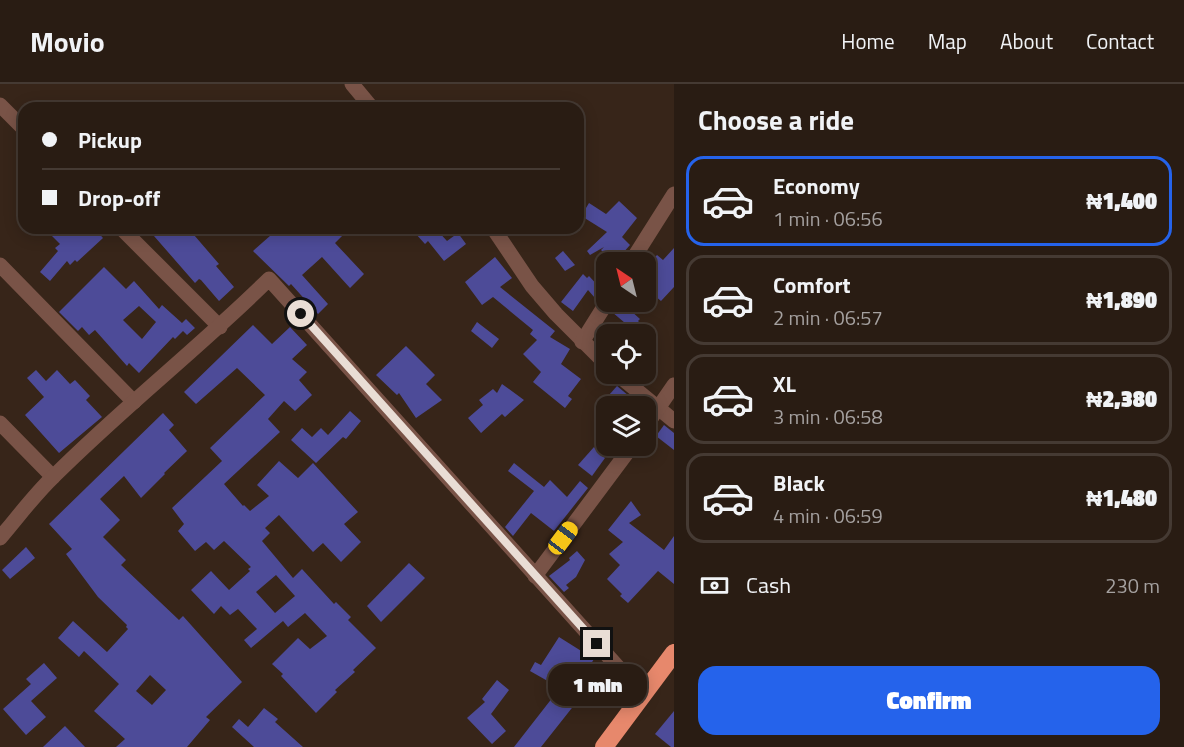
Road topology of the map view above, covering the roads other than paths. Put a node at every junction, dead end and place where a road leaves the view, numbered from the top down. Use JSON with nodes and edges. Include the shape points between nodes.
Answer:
{"nodes":[{"id":1,"x":352,"y":84,"type":"edge"},
{"id":2,"x":367,"y":102,"type":"edge"},
{"id":3,"x":0,"y":105,"type":"edge"},
{"id":4,"x":18,"y":123,"type":"edge"},
{"id":5,"x":674,"y":194,"type":"edge"},
{"id":6,"x":127,"y":234,"type":"edge"},
{"id":7,"x":497,"y":234,"type":"edge"},
{"id":8,"x":637,"y":252,"type":"edge"},
{"id":9,"x":0,"y":265,"type":"edge"},
{"id":10,"x":601,"y":312,"type":"edge"},
{"id":11,"x":220,"y":327,"type":"junction"},
{"id":12,"x":582,"y":342,"type":"junction"},
{"id":13,"x":596,"y":355,"type":"edge"},
{"id":14,"x":629,"y":384,"type":"edge"},
{"id":15,"x":674,"y":385,"type":"edge"},
{"id":16,"x":134,"y":402,"type":"junction"},
{"id":17,"x":658,"y":409,"type":"junction"},
{"id":18,"x":656,"y":412,"type":"edge"},
{"id":19,"x":674,"y":421,"type":"edge"},
{"id":20,"x":0,"y":423,"type":"edge"},
{"id":21,"x":625,"y":456,"type":"edge"},
{"id":22,"x":52,"y":477,"type":"junction"},
{"id":23,"x":0,"y":538,"type":"edge"},
{"id":24,"x":535,"y":576,"type":"junction"},
{"id":25,"x":674,"y":653,"type":"edge"},
{"id":26,"x":644,"y":695,"type":"junction"},
{"id":27,"x":604,"y":747,"type":"edge"}],
"edges":[{"from":1,"to":2,"type":"street"},
{"from":3,"to":4,"type":"street"},
{"from":5,"to":8,"type":"street"},
{"from":6,"to":11,"type":"street"},
{"from":7,"to":12,"type":"street","via":[[532,286]]},
{"from":9,"to":16,"type":"street"},
{"from":10,"to":12,"type":"street"},
{"from":11,"to":16,"type":"street"},
{"from":11,"to":24,"type":"street","via":[[269,279]]},
{"from":12,"to":13,"type":"street"},
{"from":14,"to":17,"type":"street"},
{"from":15,"to":17,"type":"street"},
{"from":16,"to":22,"type":"street"},
{"from":17,"to":18,"type":"street"},
{"from":17,"to":19,"type":"street"},
{"from":20,"to":22,"type":"street"},
{"from":21,"to":24,"type":"street"},
{"from":22,"to":23,"type":"street"},
{"from":24,"to":26,"type":"street"},
{"from":25,"to":26,"type":"highway"},
{"from":26,"to":27,"type":"highway"}]}
